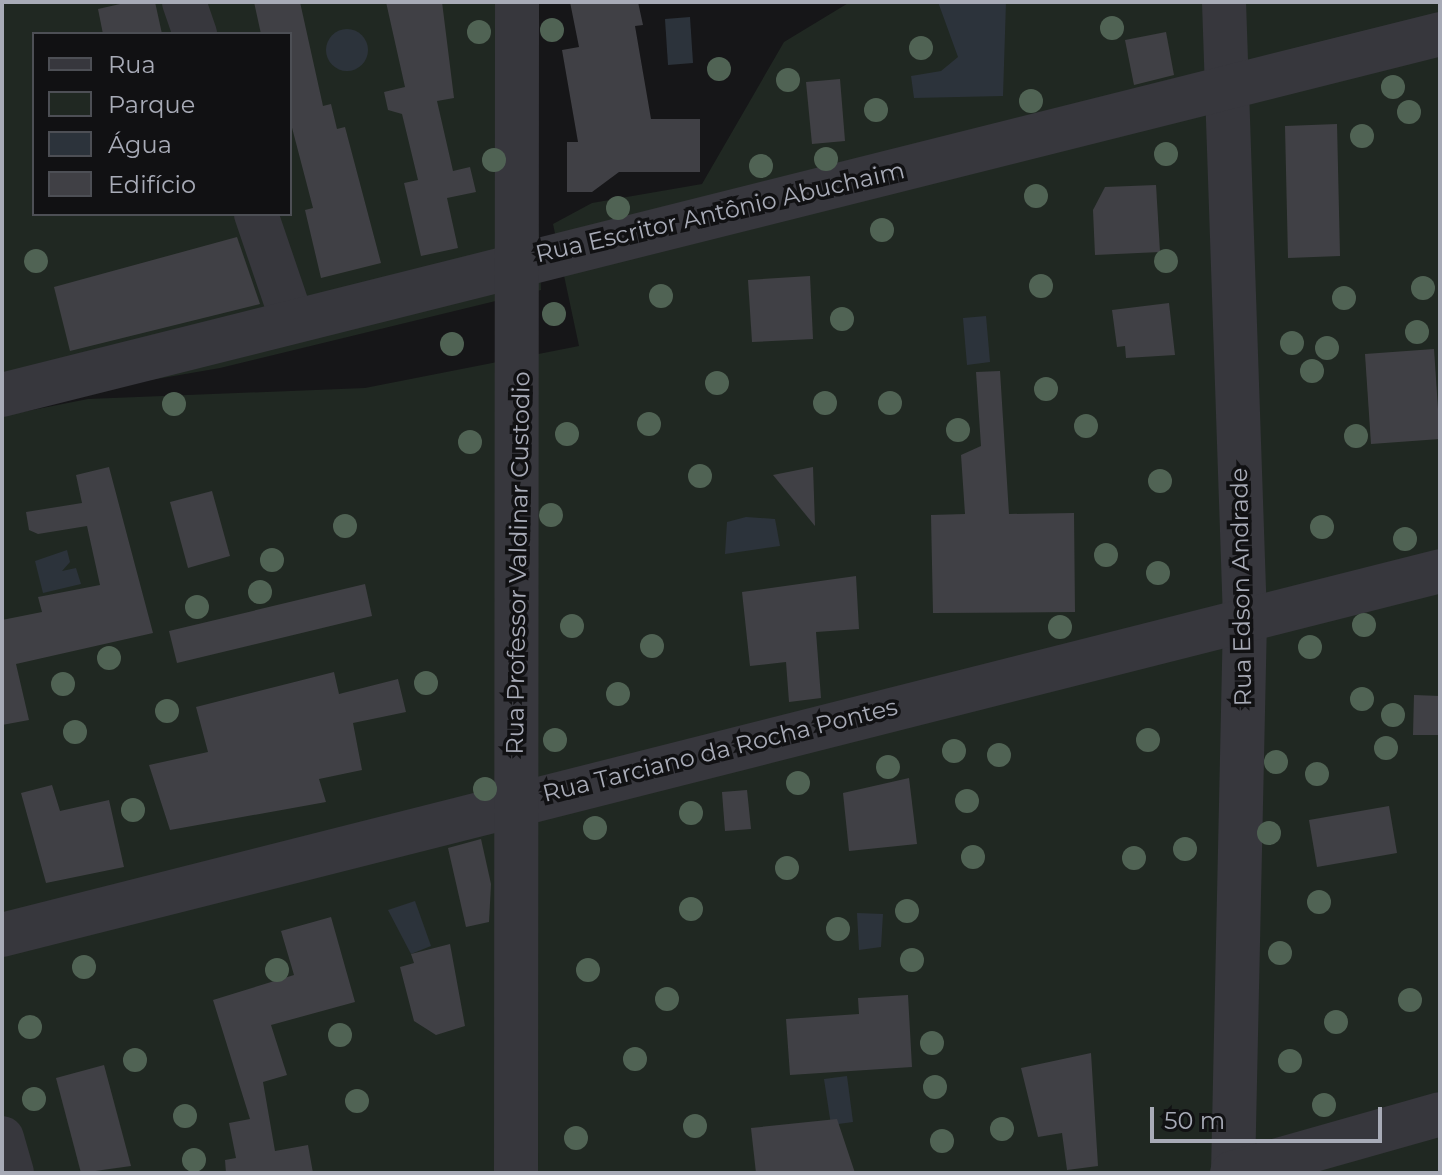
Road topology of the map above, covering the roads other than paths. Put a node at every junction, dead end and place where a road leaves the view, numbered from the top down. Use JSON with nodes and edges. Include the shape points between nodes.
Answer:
{"nodes":[{"id":1,"x":184,"y":2,"type":"edge"},
{"id":2,"x":517,"y":2,"type":"edge"},
{"id":3,"x":1224,"y":2,"type":"edge"},
{"id":4,"x":194,"y":32,"type":"edge"},
{"id":5,"x":1440,"y":34,"type":"edge"},
{"id":6,"x":1226,"y":88,"type":"junction"},
{"id":7,"x":257,"y":216,"type":"edge"},
{"id":8,"x":523,"y":259,"type":"junction"},
{"id":9,"x":292,"y":320,"type":"junction"},
{"id":10,"x":2,"y":395,"type":"edge"},
{"id":11,"x":1440,"y":571,"type":"edge"},
{"id":12,"x":1245,"y":619,"type":"junction"},
{"id":13,"x":514,"y":802,"type":"junction"},
{"id":14,"x":2,"y":935,"type":"edge"},
{"id":15,"x":1440,"y":1114,"type":"edge"},
{"id":16,"x":2,"y":1138,"type":"edge"},
{"id":17,"x":12,"y":1173,"type":"edge"},
{"id":18,"x":516,"y":1173,"type":"edge"},
{"id":19,"x":1232,"y":1173,"type":"edge"}],
"edges":[{"from":1,"to":4,"type":"street"},
{"from":2,"to":8,"type":"street","name":"Rua Professor Valdinar Custodio"},
{"from":3,"to":6,"type":"street","name":"Rua Edson Andrade"},
{"from":5,"to":6,"type":"street","name":"Rua Escritor Antônio Abuchaim"},
{"from":6,"to":8,"type":"street","name":"Rua Escritor Antônio Abuchaim"},
{"from":6,"to":12,"type":"street","name":"Rua Edson Andrade"},
{"from":7,"to":9,"type":"street"},
{"from":8,"to":9,"type":"street","name":"Rua Escritor Antônio Abuchaim"},
{"from":8,"to":13,"type":"street","name":"Rua Professor Valdinar Custodio"},
{"from":9,"to":10,"type":"street","name":"Rua Escritor Antônio Abuchaim"},
{"from":11,"to":12,"type":"street","name":"Rua Tarciano da Rocha Pontes"},
{"from":12,"to":13,"type":"street","name":"Rua Tarciano da Rocha Pontes"},
{"from":12,"to":19,"type":"street","name":"Rua Edson Andrade"},
{"from":13,"to":14,"type":"street","name":"Rua Tarciano da Rocha Pontes"},
{"from":13,"to":18,"type":"street","name":"Rua Professor Valdinar Custodio"},
{"from":15,"to":19,"type":"street"},
{"from":16,"to":17,"type":"street"}]}
